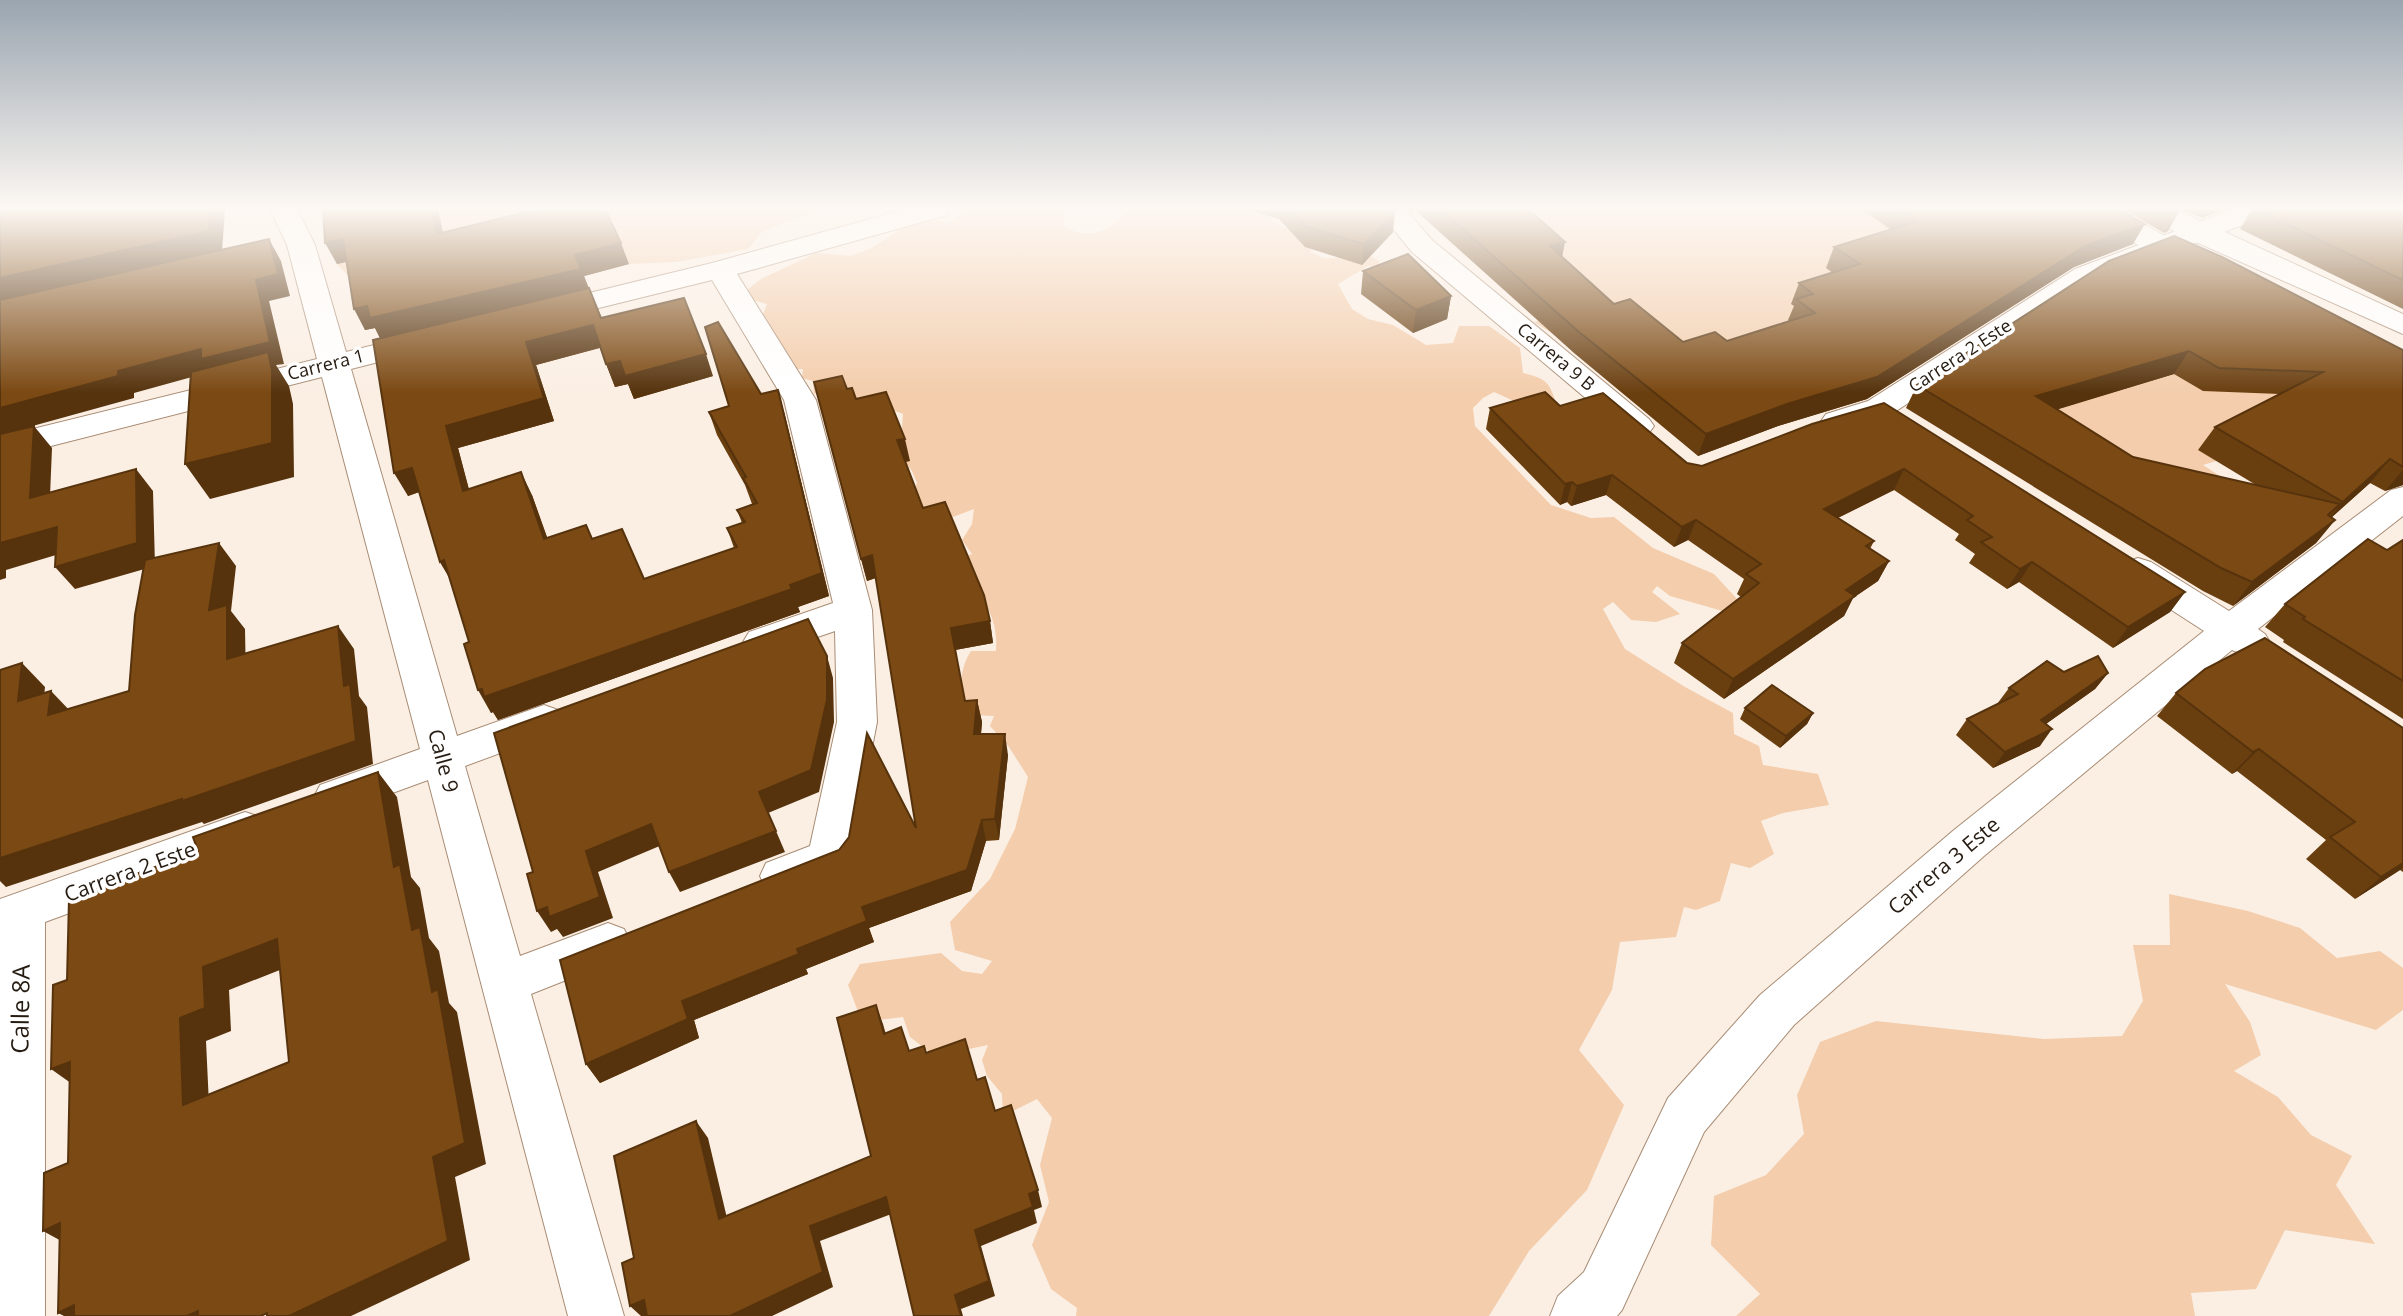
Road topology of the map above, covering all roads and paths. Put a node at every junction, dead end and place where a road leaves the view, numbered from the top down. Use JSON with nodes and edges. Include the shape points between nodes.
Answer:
{"nodes":[{"id":1,"x":297,"y":270,"type":"edge"},
{"id":2,"x":718,"y":270,"type":"edge"},
{"id":3,"x":720,"y":270,"type":"edge"},
{"id":4,"x":1451,"y":270,"type":"edge"},
{"id":5,"x":2097,"y":270,"type":"edge"},
{"id":6,"x":2216,"y":270,"type":"edge"},
{"id":7,"x":2283,"y":270,"type":"edge"},
{"id":8,"x":2226,"y":275,"type":"edge"},
{"id":9,"x":520,"y":318,"type":"edge"},
{"id":10,"x":2403,"y":324,"type":"edge"},
{"id":11,"x":453,"y":334,"type":"edge"},
{"id":12,"x":333,"y":363,"type":"junction"},
{"id":13,"x":1880,"y":408,"type":"junction"},
{"id":14,"x":1915,"y":430,"type":"edge"},
{"id":15,"x":1804,"y":431,"type":"edge"},
{"id":16,"x":1663,"y":447,"type":"edge"},
{"id":17,"x":0,"y":448,"type":"edge"},
{"id":18,"x":2403,"y":498,"type":"edge"},
{"id":19,"x":2114,"y":556,"type":"edge"},
{"id":20,"x":853,"y":610,"type":"junction"},
{"id":21,"x":2231,"y":630,"type":"junction"},
{"id":22,"x":724,"y":656,"type":"edge"},
{"id":23,"x":2277,"y":660,"type":"edge"},
{"id":24,"x":583,"y":707,"type":"edge"},
{"id":25,"x":442,"y":758,"type":"junction"},
{"id":26,"x":751,"y":888,"type":"edge"},
{"id":27,"x":11,"y":915,"type":"edge"},
{"id":28,"x":647,"y":928,"type":"edge"},
{"id":29,"x":504,"y":983,"type":"junction"},
{"id":30,"x":18,"y":1316,"type":"edge"},
{"id":31,"x":596,"y":1316,"type":"edge"},
{"id":32,"x":1578,"y":1316,"type":"edge"}],
"edges":[{"from":1,"to":12,"type":"street","name":"Calle 9"},
{"from":2,"to":9,"type":"street"},
{"from":3,"to":20,"type":"street","via":[[800,400]]},
{"from":4,"to":16,"type":"street","name":"Carrera 9 B"},
{"from":5,"to":13,"type":"street","name":"Carrera 2 Este"},
{"from":6,"to":8,"type":"street"},
{"from":7,"to":10,"type":"street"},
{"from":11,"to":12,"type":"street","name":"Carrera 1"},
{"from":12,"to":17,"type":"street","name":"Carrera 1"},
{"from":12,"to":25,"type":"street","name":"Calle 9"},
{"from":13,"to":14,"type":"street"},
{"from":13,"to":15,"type":"street","name":"Carrera 2 Este"},
{"from":18,"to":21,"type":"street","name":"Carrera 3 Este"},
{"from":19,"to":21,"type":"street"},
{"from":20,"to":22,"type":"street"},
{"from":20,"to":26,"type":"street","via":[[857,722],[829,858]]},
{"from":21,"to":23,"type":"street"},
{"from":21,"to":32,"type":"street","name":"Carrera 3 Este","via":[[1969,843],[1777,1010],[1686,1115],[1603,1291]]},
{"from":24,"to":25,"type":"street","name":"Carrera 2 Este"},
{"from":25,"to":27,"type":"street","name":"Carrera 2 Este"},
{"from":25,"to":29,"type":"street","name":"Calle 9"},
{"from":27,"to":30,"type":"street","name":"Calle 8A"},
{"from":28,"to":29,"type":"street"},
{"from":29,"to":31,"type":"street","name":"Calle 9"}]}
